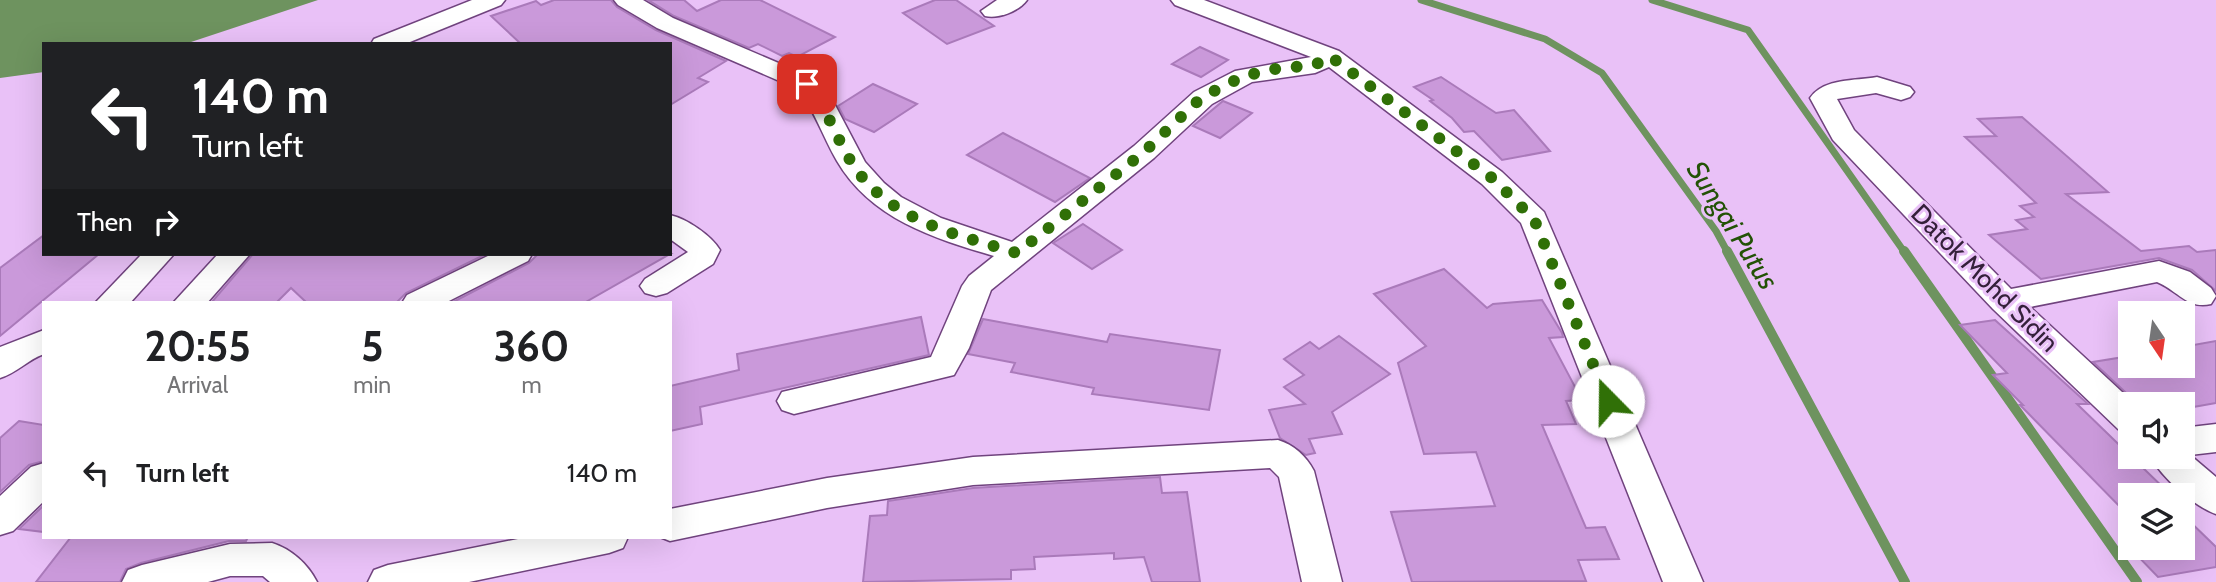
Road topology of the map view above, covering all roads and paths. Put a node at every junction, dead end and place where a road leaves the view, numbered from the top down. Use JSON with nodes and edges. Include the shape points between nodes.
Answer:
{"nodes":[{"id":1,"x":493,"y":0,"type":"edge"},
{"id":2,"x":626,"y":0,"type":"edge"},
{"id":3,"x":1015,"y":0,"type":"edge"},
{"id":4,"x":1184,"y":0,"type":"edge"},
{"id":5,"x":993,"y":11,"type":"dead end"},
{"id":6,"x":401,"y":41,"type":"edge"},
{"id":7,"x":1330,"y":56,"type":"junction"},
{"id":8,"x":1901,"y":92,"type":"dead end"},
{"id":9,"x":672,"y":225,"type":"edge"},
{"id":10,"x":1017,"y":253,"type":"junction"},
{"id":11,"x":157,"y":256,"type":"edge"},
{"id":12,"x":233,"y":256,"type":"edge"},
{"id":13,"x":513,"y":256,"type":"edge"},
{"id":14,"x":656,"y":286,"type":"dead end"},
{"id":15,"x":2200,"y":296,"type":"dead end"},
{"id":16,"x":113,"y":301,"type":"edge"},
{"id":17,"x":191,"y":301,"type":"edge"},
{"id":18,"x":422,"y":301,"type":"edge"},
{"id":19,"x":2004,"y":301,"type":"junction"},
{"id":20,"x":42,"y":342,"type":"edge"},
{"id":21,"x":0,"y":366,"type":"edge"},
{"id":22,"x":794,"y":401,"type":"dead end"},
{"id":23,"x":2118,"y":409,"type":"edge"},
{"id":24,"x":2216,"y":438,"type":"edge"},
{"id":25,"x":2195,"y":440,"type":"edge"},
{"id":26,"x":2182,"y":469,"type":"edge"},
{"id":27,"x":42,"y":479,"type":"edge"},
{"id":28,"x":2216,"y":499,"type":"edge"},
{"id":29,"x":0,"y":520,"type":"edge"},
{"id":30,"x":672,"y":525,"type":"edge"},
{"id":31,"x":599,"y":539,"type":"edge"},
{"id":32,"x":142,"y":582,"type":"edge"},
{"id":33,"x":297,"y":582,"type":"edge"},
{"id":34,"x":388,"y":582,"type":"edge"},
{"id":35,"x":1322,"y":582,"type":"edge"},
{"id":36,"x":1682,"y":582,"type":"edge"}],
"edges":[{"from":1,"to":6,"type":"street"},
{"from":2,"to":10,"type":"street","via":[[665,23],[807,84],[857,170],[885,201],[930,227]]},
{"from":3,"to":5,"type":"street"},
{"from":4,"to":7,"type":"street"},
{"from":7,"to":10,"type":"street","via":[[1315,65],[1244,76],[1202,97],[1144,152]]},
{"from":7,"to":36,"type":"street","via":[[1492,178],[1534,219]]},
{"from":8,"to":19,"type":"street","name":"Datok Mohd Sidin","via":[[1877,85],[1829,92],[1823,98],[1843,134]]},
{"from":9,"to":14,"type":"street","via":[[705,250],[702,257]]},
{"from":10,"to":22,"type":"street","via":[[970,296],[951,355],[942,366]]},
{"from":11,"to":16,"type":"street"},
{"from":12,"to":17,"type":"street"},
{"from":13,"to":18,"type":"street"},
{"from":15,"to":19,"type":"street","via":[[2179,279],[2159,271]]},
{"from":19,"to":23,"type":"street","name":"Datok Mohd Sidin"},
{"from":20,"to":21,"type":"street","via":[[16,352]]},
{"from":24,"to":25,"type":"street"},
{"from":26,"to":28,"type":"street"},
{"from":27,"to":29,"type":"street"},
{"from":30,"to":35,"type":"street","via":[[827,493],[973,471],[1278,454],[1296,471]]},
{"from":31,"to":34,"type":"street"},
{"from":32,"to":33,"type":"street","via":[[230,560],[272,559]]}]}
